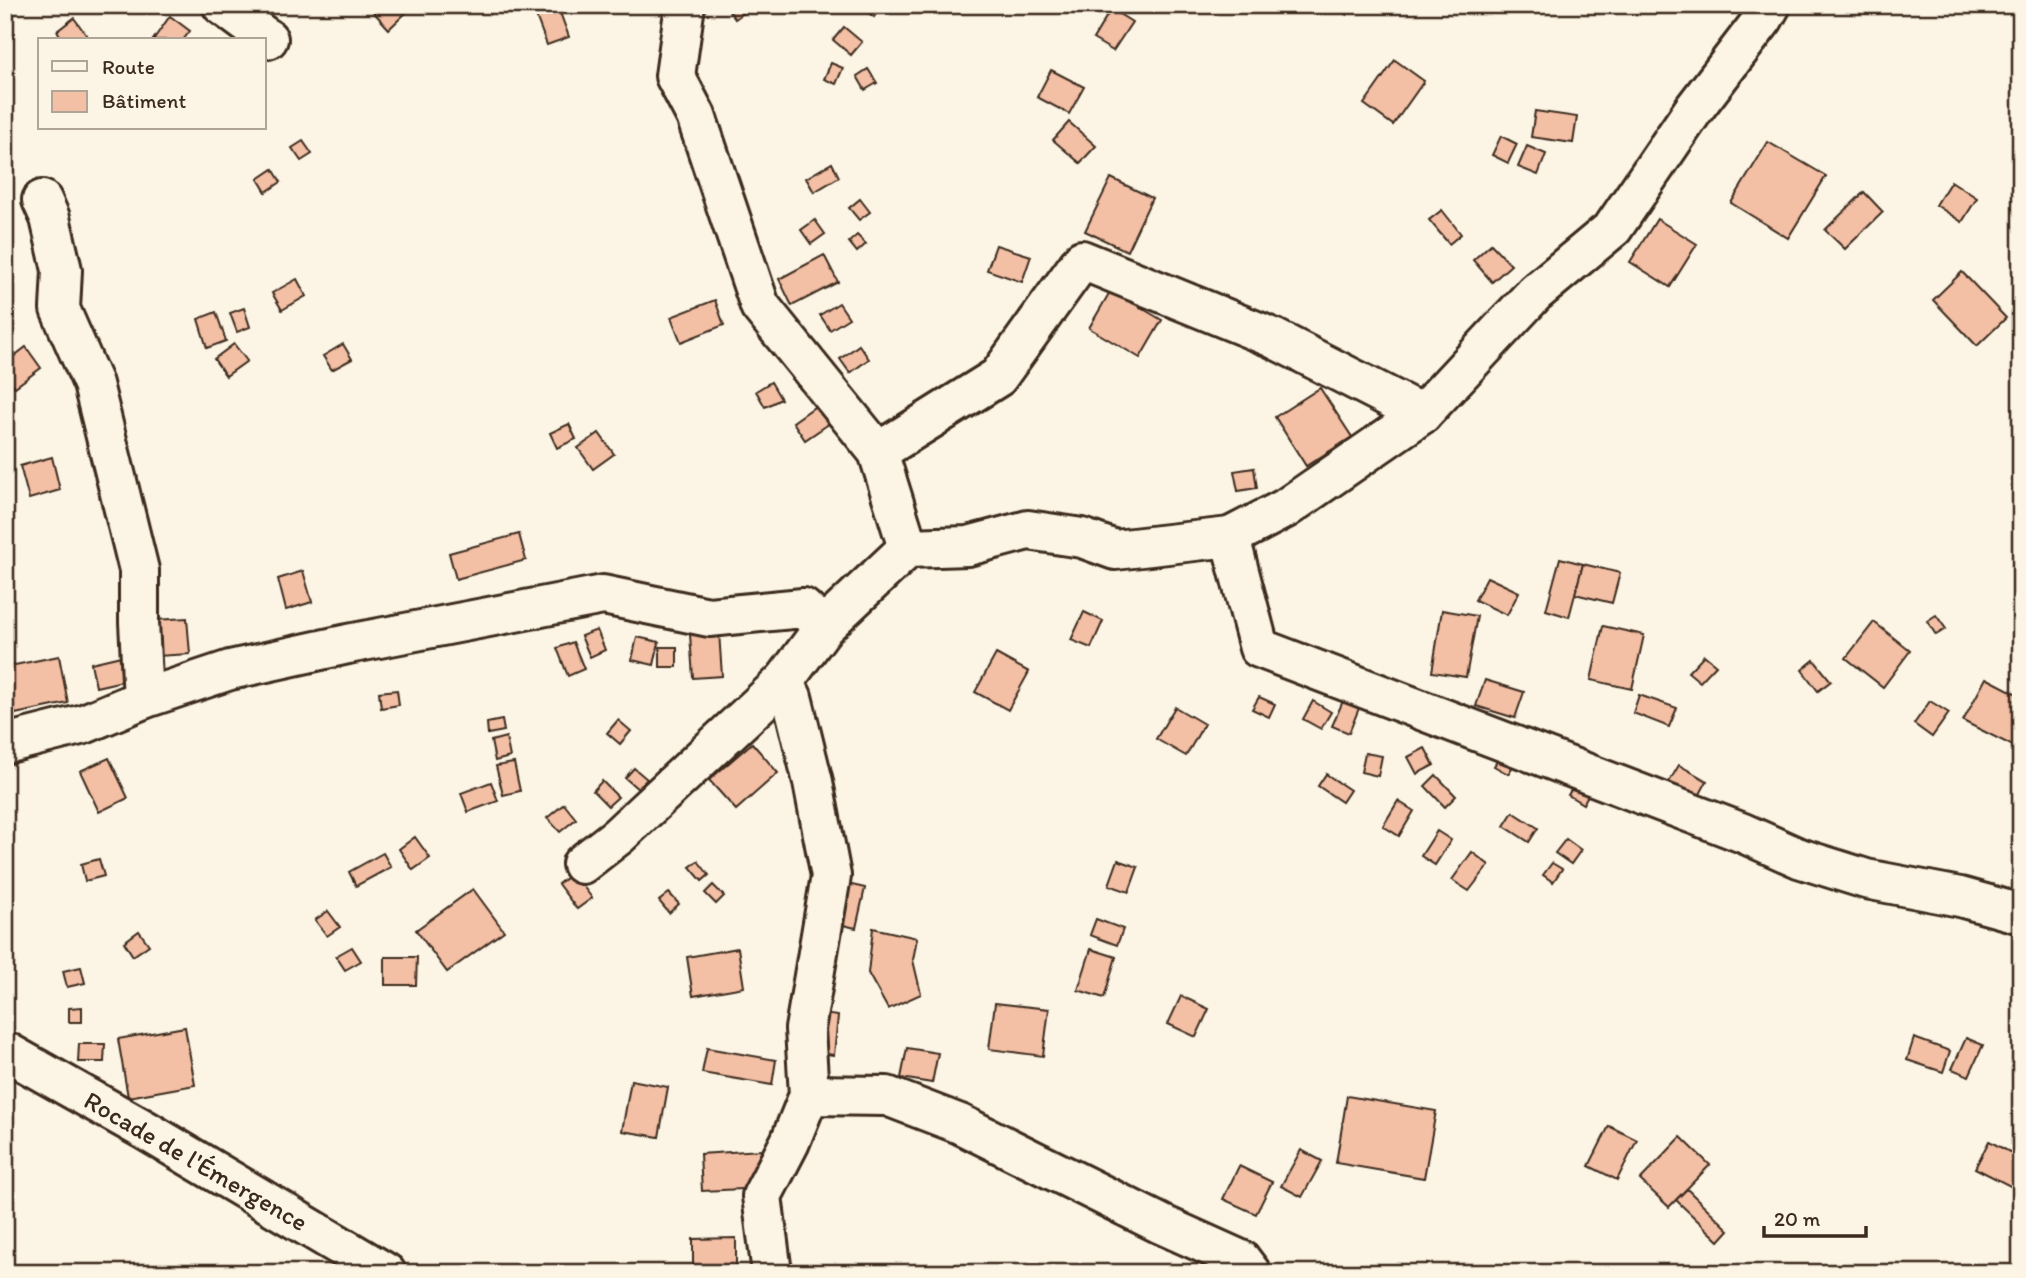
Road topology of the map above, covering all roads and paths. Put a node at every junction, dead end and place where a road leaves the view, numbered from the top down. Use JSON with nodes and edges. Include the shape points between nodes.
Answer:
{"nodes":[{"id":1,"x":222,"y":5,"type":"edge"},
{"id":2,"x":685,"y":5,"type":"edge"},
{"id":3,"x":1771,"y":5,"type":"edge"},
{"id":4,"x":268,"y":39,"type":"dead end"},
{"id":5,"x":42,"y":200,"type":"dead end"},
{"id":6,"x":1422,"y":414,"type":"junction"},
{"id":7,"x":878,"y":452,"type":"junction"},
{"id":8,"x":1230,"y":537,"type":"junction"},
{"id":9,"x":908,"y":548,"type":"junction"},
{"id":10,"x":824,"y":627,"type":"junction"},
{"id":11,"x":784,"y":681,"type":"junction"},
{"id":12,"x":143,"y":699,"type":"junction"},
{"id":13,"x":5,"y":744,"type":"edge"},
{"id":14,"x":582,"y":864,"type":"dead end"},
{"id":15,"x":2021,"y":914,"type":"edge"},
{"id":16,"x":5,"y":1051,"type":"edge"},
{"id":17,"x":809,"y":1095,"type":"junction"},
{"id":18,"x":386,"y":1273,"type":"edge"},
{"id":19,"x":772,"y":1273,"type":"edge"},
{"id":20,"x":1251,"y":1273,"type":"edge"}],
"edges":[{"from":1,"to":4,"type":"street"},
{"from":2,"to":7,"type":"street","via":[[675,76],[696,116],[760,306]]},
{"from":3,"to":6,"type":"street","via":[[1614,228],[1535,293]]},
{"from":5,"to":12,"type":"street","via":[[62,270],[60,309],[93,384],[139,570]]},
{"from":6,"to":7,"type":"street","via":[[1273,338],[1082,260],[998,377]]},
{"from":6,"to":8,"type":"street","via":[[1286,508]]},
{"from":7,"to":9,"type":"street"},
{"from":8,"to":9,"type":"street","via":[[1115,550],[1082,538],[1028,530],[968,546]]},
{"from":8,"to":15,"type":"street","via":[[1259,648],[1799,858]]},
{"from":9,"to":10,"type":"street"},
{"from":10,"to":11,"type":"street"},
{"from":10,"to":12,"type":"street","via":[[803,608],[709,617],[603,595],[230,670]]},
{"from":11,"to":14,"type":"street"},
{"from":11,"to":17,"type":"street","via":[[807,757],[831,876],[804,1029]]},
{"from":12,"to":13,"type":"street","via":[[85,724]]},
{"from":16,"to":18,"type":"street","name":"Rocade de l'Émergence"},
{"from":17,"to":19,"type":"street","via":[[762,1196]]},
{"from":17,"to":20,"type":"street","via":[[887,1096],[960,1124],[1241,1261]]}]}
